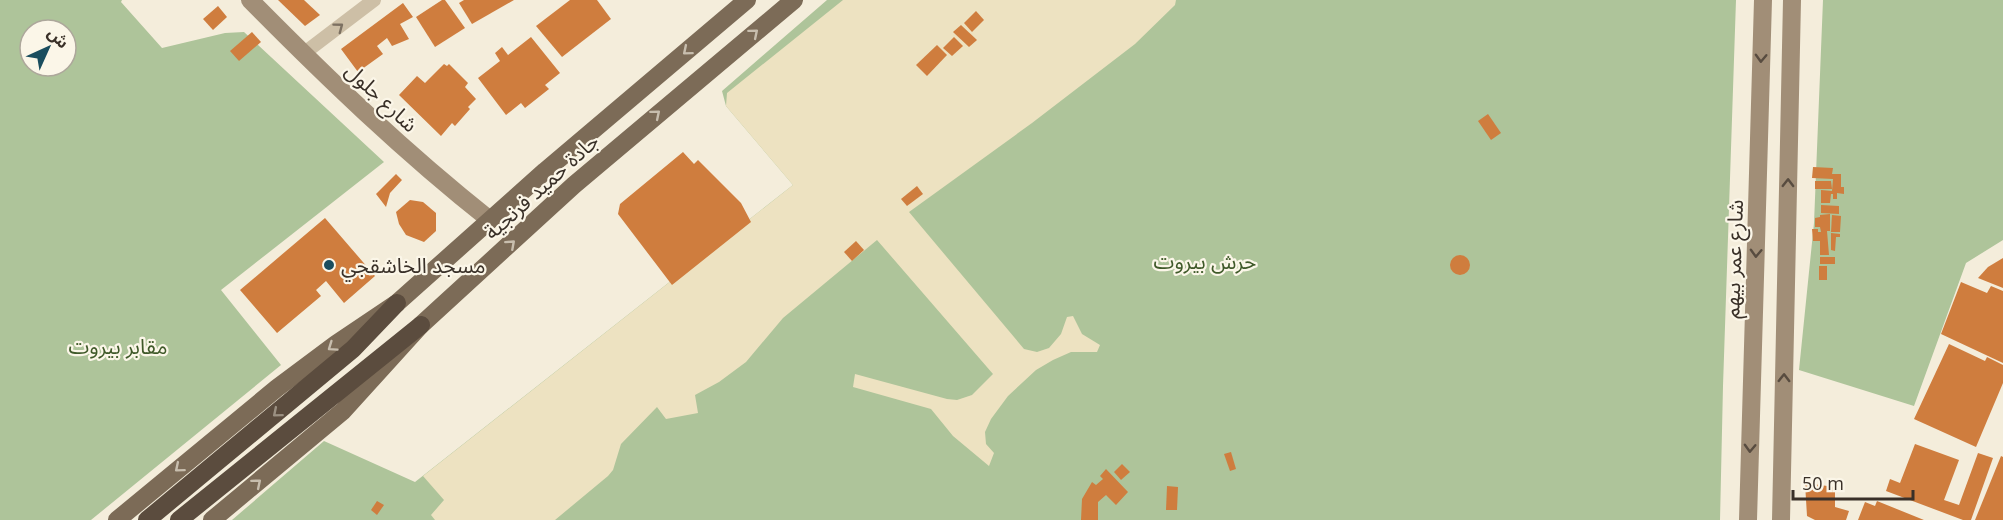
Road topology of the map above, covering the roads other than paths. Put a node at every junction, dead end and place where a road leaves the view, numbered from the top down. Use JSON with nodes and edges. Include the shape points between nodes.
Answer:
{"nodes":[{"id":1,"x":250,"y":0,"type":"edge"},
{"id":2,"x":374,"y":0,"type":"edge"},
{"id":3,"x":731,"y":0,"type":"edge"},
{"id":4,"x":747,"y":0,"type":"edge"},
{"id":5,"x":794,"y":0,"type":"edge"},
{"id":6,"x":1763,"y":0,"type":"edge"},
{"id":7,"x":1792,"y":0,"type":"edge"},
{"id":8,"x":717,"y":25,"type":"junction"},
{"id":9,"x":303,"y":54,"type":"junction"},
{"id":10,"x":490,"y":219,"type":"junction"},
{"id":11,"x":398,"y":303,"type":"junction"},
{"id":12,"x":421,"y":326,"type":"junction"},
{"id":13,"x":117,"y":520,"type":"edge"},
{"id":14,"x":147,"y":520,"type":"edge"},
{"id":15,"x":179,"y":520,"type":"edge"},
{"id":16,"x":212,"y":520,"type":"edge"},
{"id":17,"x":1748,"y":520,"type":"edge"},
{"id":18,"x":1781,"y":520,"type":"edge"}],
"edges":[{"from":1,"to":9,"type":"main road","name":"شارع جلول"},
{"from":9,"to":2,"type":"street","one_way":true},
{"from":3,"to":8,"type":"street"},
{"from":4,"to":8,"type":"main road","name":"جادة حميد فرنجية"},
{"from":12,"to":5,"type":"main road","name":"جادة حميد فرنجية","one_way":true,"via":[[609,154]]},
{"from":6,"to":17,"type":"main road","name":"شارع عمر بيهم","one_way":true},
{"from":18,"to":7,"type":"main road","one_way":true},
{"from":8,"to":10,"type":"main road","name":"جادة حميد فرنجية","one_way":true},
{"from":9,"to":10,"type":"main road","name":"شارع جلول","via":[[409,153]]},
{"from":10,"to":11,"type":"main road","name":"جادة حميد فرنجية"},
{"from":11,"to":13,"type":"main road","one_way":true,"via":[[277,388]]},
{"from":11,"to":14,"type":"highway","name":"جادة حميد فرنجية","one_way":true,"via":[[353,349]]},
{"from":12,"to":15,"type":"highway","name":"جادة حميد فرنجية"},
{"from":16,"to":12,"type":"main road","one_way":true,"via":[[343,411]]}]}
